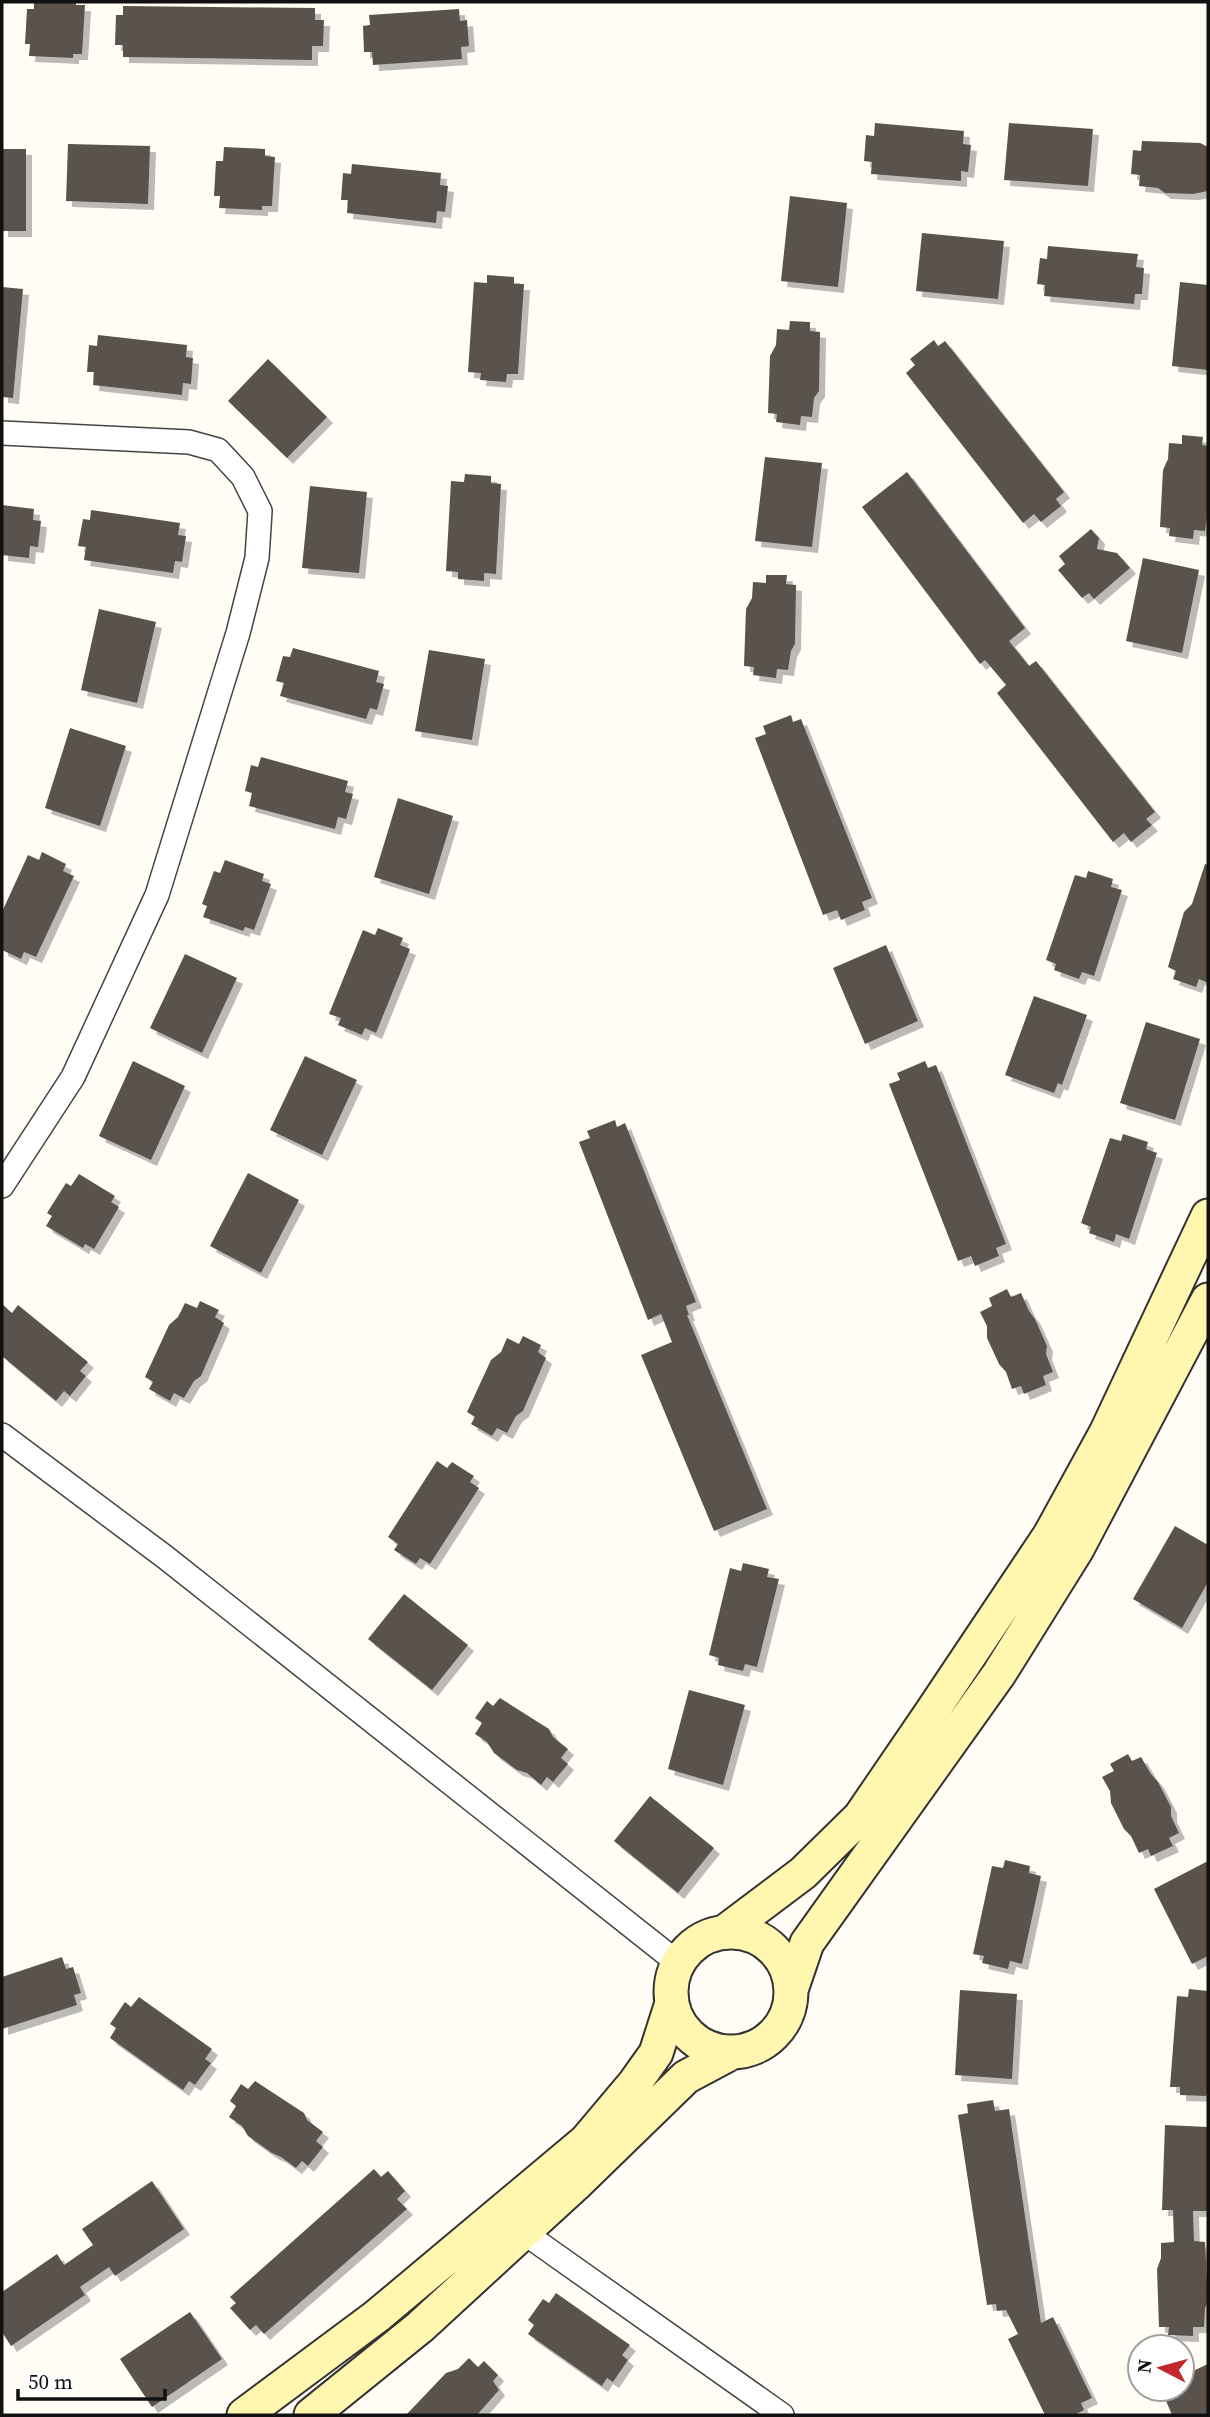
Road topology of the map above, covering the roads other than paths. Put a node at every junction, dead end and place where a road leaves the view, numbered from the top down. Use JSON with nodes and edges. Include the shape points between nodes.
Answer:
{"nodes":[{"id":1,"x":2,"y":433,"type":"edge"},
{"id":2,"x":2,"y":1186,"type":"edge"},
{"id":3,"x":1208,"y":1216,"type":"edge"},
{"id":4,"x":1208,"y":1300,"type":"edge"},
{"id":5,"x":2,"y":1435,"type":"edge"},
{"id":6,"x":726,"y":1931,"type":"junction"},
{"id":7,"x":678,"y":1963,"type":"junction"},
{"id":8,"x":792,"y":1987,"type":"junction"},
{"id":9,"x":672,"y":2003,"type":"junction"},
{"id":10,"x":731,"y":2053,"type":"junction"},
{"id":11,"x":523,"y":2232,"type":"junction"},
{"id":12,"x":244,"y":2415,"type":"edge"},
{"id":13,"x":311,"y":2415,"type":"edge"},
{"id":14,"x":782,"y":2415,"type":"edge"}],
"edges":[{"from":1,"to":2,"type":"street","via":[[190,442],[218,450],[243,477],[260,511],[257,558],[238,632],[157,895],[73,1077]]},
{"from":3,"to":6,"type":"street","via":[[1106,1433],[1050,1535],[860,1817],[803,1874]]},
{"from":4,"to":8,"type":"street","via":[[1077,1549],[999,1674],[807,1943]]},
{"from":5,"to":7,"type":"street","via":[[165,1557]]},
{"from":6,"to":7,"type":"street","via":[[691,1946]]},
{"from":6,"to":8,"type":"street","via":[[745,1933],[770,1946],[787,1968]]},
{"from":7,"to":9,"type":"street"},
{"from":8,"to":10,"type":"street","via":[[783,2024],[769,2039]]},
{"from":9,"to":10,"type":"street","via":[[679,2023],[692,2038],[710,2049]]},
{"from":9,"to":12,"type":"street","via":[[656,2053],[586,2141],[377,2316]]},
{"from":10,"to":11,"type":"street","via":[[686,2077]]},
{"from":11,"to":13,"type":"street","via":[[421,2327]]},
{"from":11,"to":14,"type":"street"}]}
